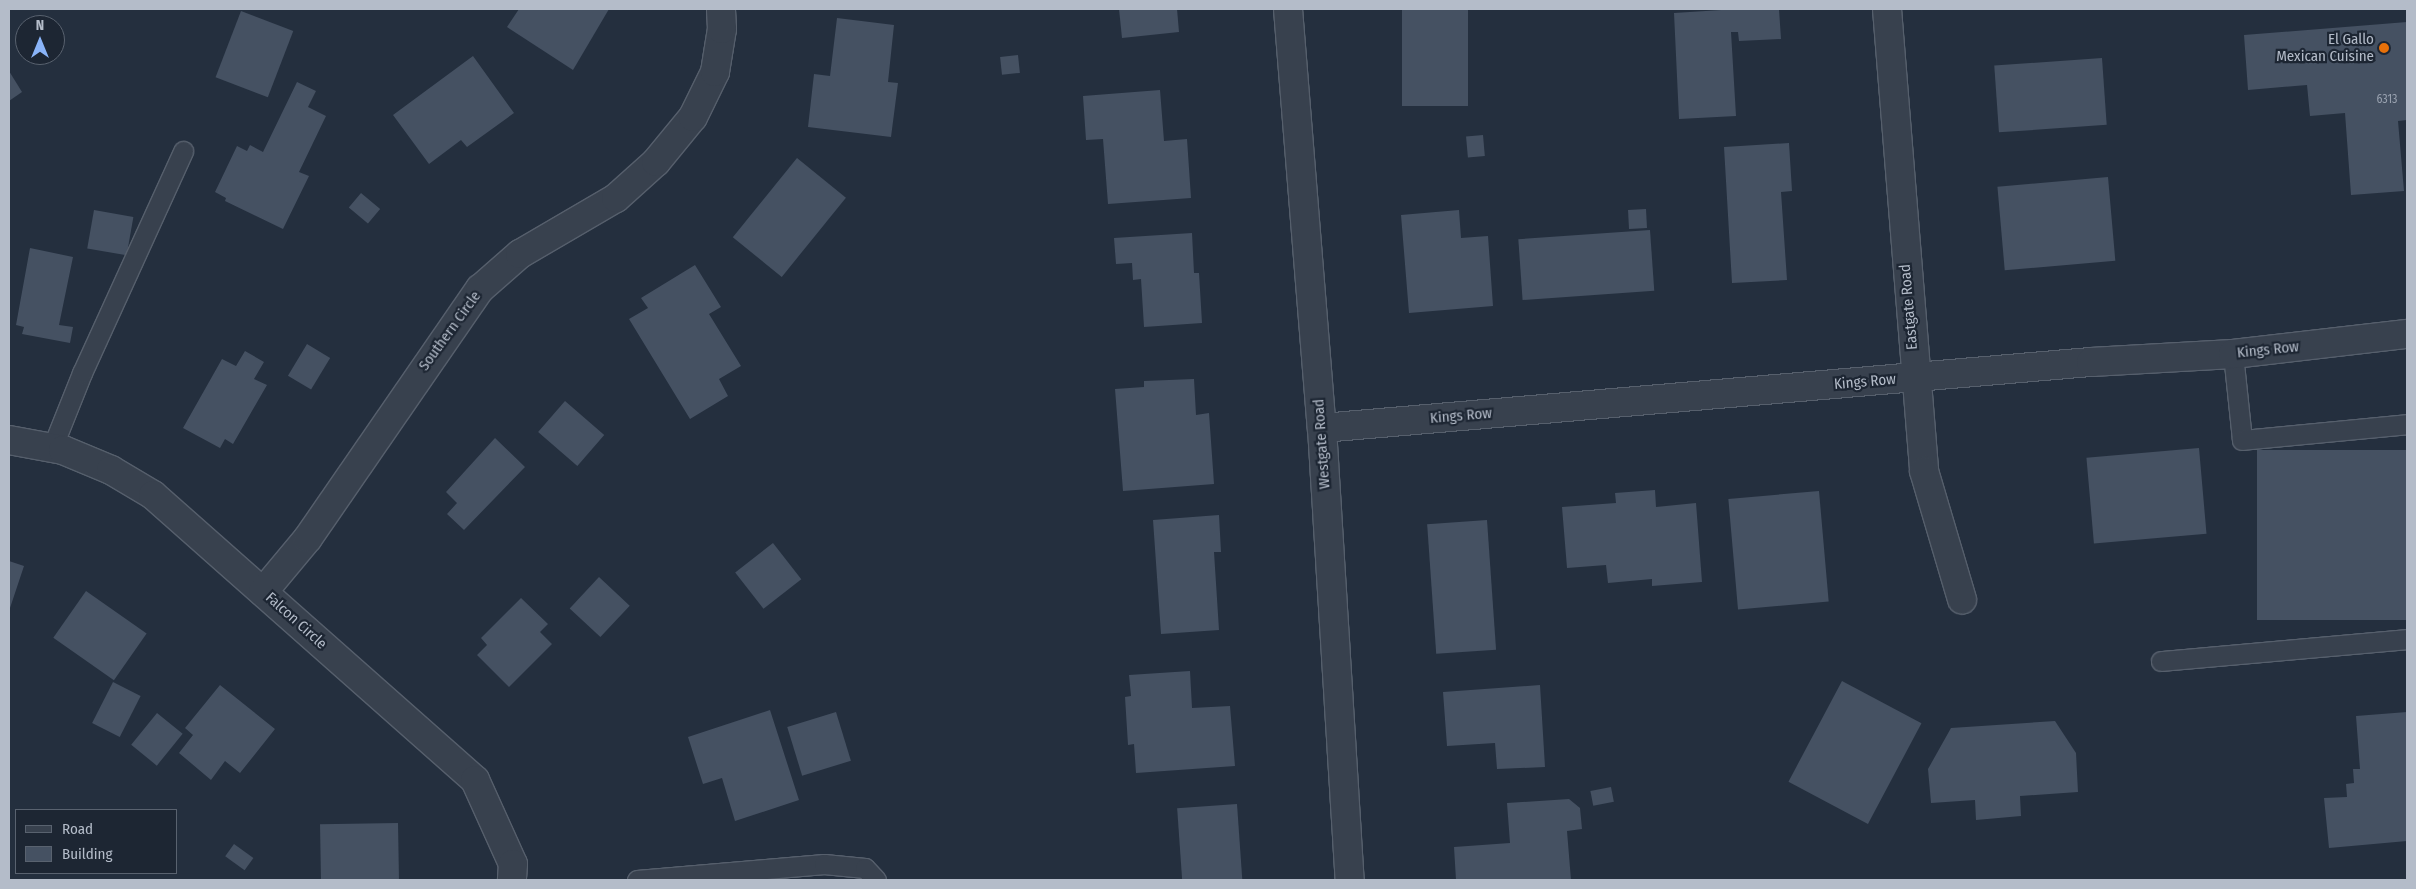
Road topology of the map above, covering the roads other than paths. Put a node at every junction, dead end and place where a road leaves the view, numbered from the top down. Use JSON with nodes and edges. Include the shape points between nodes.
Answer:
{"nodes":[{"id":1,"x":722,"y":9,"type":"edge"},
{"id":2,"x":1288,"y":9,"type":"edge"},
{"id":3,"x":1887,"y":9,"type":"edge"},
{"id":4,"x":183,"y":151,"type":"dead end"},
{"id":5,"x":2407,"y":334,"type":"edge"},
{"id":6,"x":2233,"y":354,"type":"junction"},
{"id":7,"x":1916,"y":378,"type":"junction"},
{"id":8,"x":2407,"y":424,"type":"edge"},
{"id":9,"x":1322,"y":428,"type":"junction"},
{"id":10,"x":9,"y":440,"type":"edge"},
{"id":11,"x":52,"y":448,"type":"junction"},
{"id":12,"x":263,"y":592,"type":"junction"},
{"id":13,"x":1962,"y":599,"type":"dead end"},
{"id":14,"x":2407,"y":639,"type":"edge"},
{"id":15,"x":2160,"y":661,"type":"dead end"},
{"id":16,"x":512,"y":880,"type":"edge"},
{"id":17,"x":636,"y":880,"type":"edge"},
{"id":18,"x":876,"y":880,"type":"edge"},
{"id":19,"x":1350,"y":880,"type":"edge"}],
"edges":[{"from":1,"to":12,"type":"street","name":"Southern Circle","via":[[715,72],[693,117],[656,162],[616,198],[520,254],[480,288],[308,538]]},
{"from":2,"to":9,"type":"street","name":"Westgate Road"},
{"from":3,"to":7,"type":"street","name":"Eastgate Road"},
{"from":4,"to":11,"type":"lane","via":[[82,373]]},
{"from":5,"to":6,"type":"street","name":"Kings Row"},
{"from":6,"to":7,"type":"street","name":"Kings Row","via":[[2091,362]]},
{"from":6,"to":8,"type":"lane","via":[[2242,440]]},
{"from":7,"to":9,"type":"street","name":"Kings Row"},
{"from":7,"to":13,"type":"street","name":"Eastgate Road","via":[[1924,471]]},
{"from":9,"to":19,"type":"street","name":"Westgate Road"},
{"from":10,"to":11,"type":"street","name":"Falcon Circle"},
{"from":11,"to":12,"type":"street","name":"Falcon Circle","via":[[111,470],[154,495]]},
{"from":12,"to":16,"type":"street","name":"Falcon Circle","via":[[475,780],[513,864]]},
{"from":14,"to":15,"type":"lane"},
{"from":17,"to":18,"type":"lane","via":[[824,864],[865,868]]}]}
